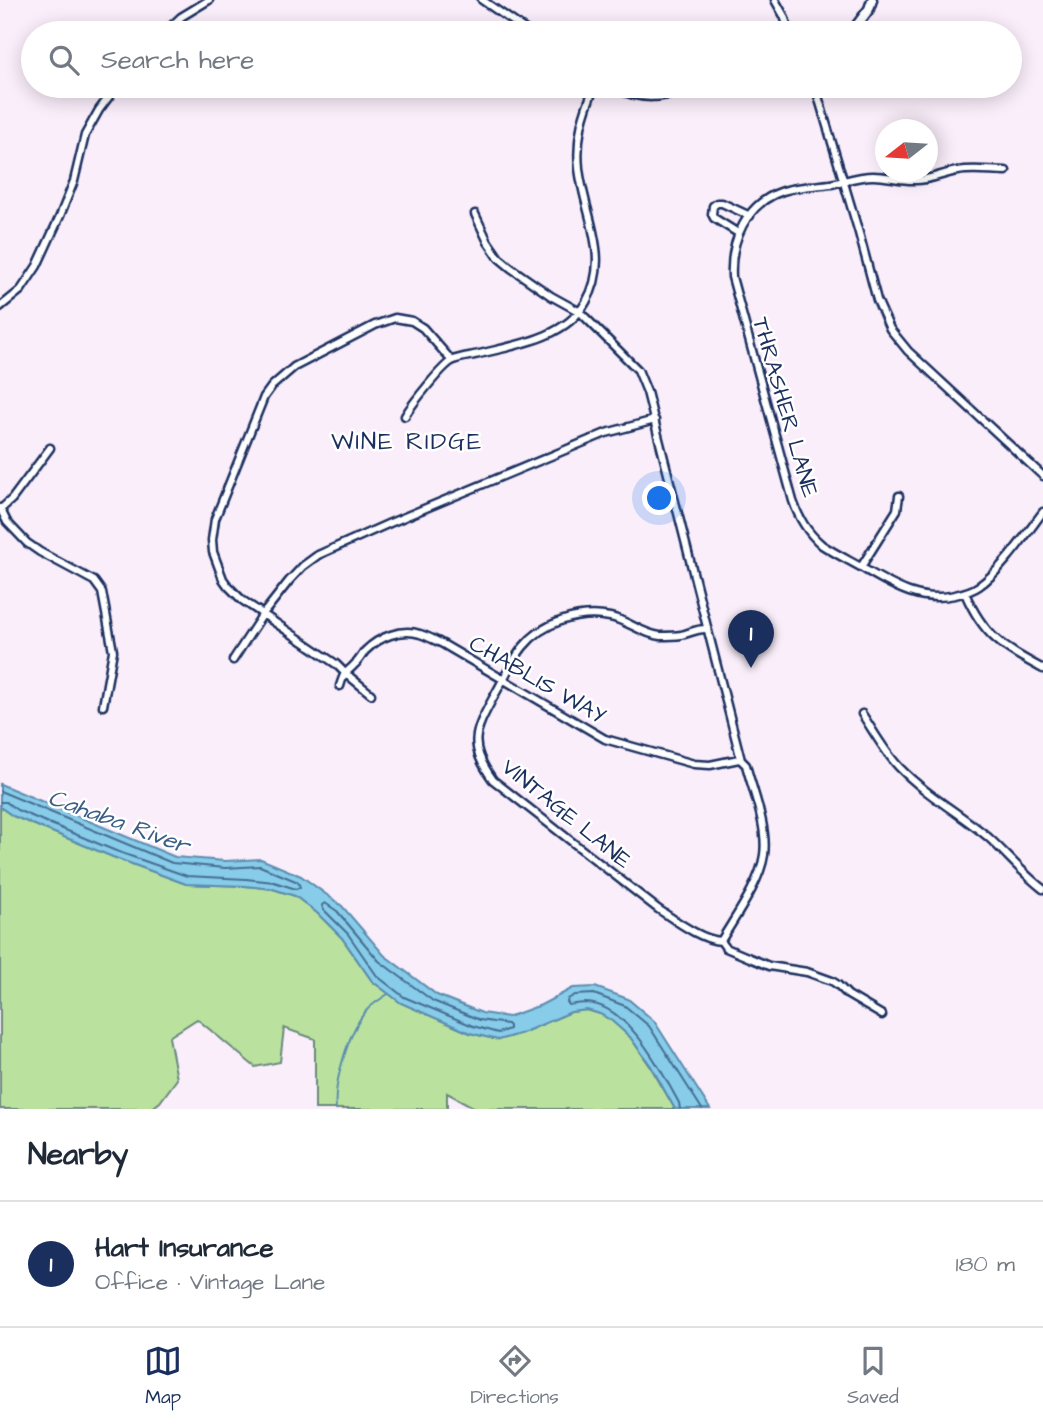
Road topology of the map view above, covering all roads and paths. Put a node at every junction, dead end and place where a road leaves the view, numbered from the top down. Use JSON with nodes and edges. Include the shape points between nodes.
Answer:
{"nodes":[{"id":1,"x":209,"y":0,"type":"edge"},
{"id":2,"x":775,"y":0,"type":"edge"},
{"id":3,"x":872,"y":0,"type":"edge"},
{"id":4,"x":485,"y":1,"type":"edge"},
{"id":5,"x":177,"y":21,"type":"edge"},
{"id":6,"x":513,"y":21,"type":"edge"},
{"id":7,"x":786,"y":21,"type":"edge"},
{"id":8,"x":860,"y":21,"type":"edge"},
{"id":9,"x":108,"y":98,"type":"edge"},
{"id":10,"x":591,"y":98,"type":"edge"},
{"id":11,"x":819,"y":98,"type":"edge"},
{"id":12,"x":1006,"y":171,"type":"dead end"},
{"id":13,"x":844,"y":180,"type":"junction"},
{"id":14,"x":475,"y":214,"type":"dead end"},
{"id":15,"x":750,"y":216,"type":"junction"},
{"id":16,"x":738,"y":233,"type":"junction"},
{"id":17,"x":0,"y":307,"type":"edge"},
{"id":18,"x":580,"y":312,"type":"junction"},
{"id":19,"x":452,"y":360,"type":"junction"},
{"id":20,"x":405,"y":416,"type":"dead end"},
{"id":21,"x":655,"y":419,"type":"junction"},
{"id":22,"x":50,"y":448,"type":"dead end"},
{"id":23,"x":1043,"y":476,"type":"edge"},
{"id":24,"x":899,"y":496,"type":"dead end"},
{"id":25,"x":1,"y":508,"type":"edge"},
{"id":26,"x":1043,"y":512,"type":"edge"},
{"id":27,"x":861,"y":567,"type":"junction"},
{"id":28,"x":965,"y":593,"type":"junction"},
{"id":29,"x":263,"y":614,"type":"junction"},
{"id":30,"x":707,"y":629,"type":"junction"},
{"id":31,"x":233,"y":660,"type":"dead end"},
{"id":32,"x":1043,"y":668,"type":"edge"},
{"id":33,"x":344,"y":672,"type":"junction"},
{"id":34,"x":504,"y":680,"type":"junction"},
{"id":35,"x":341,"y":685,"type":"dead end"},
{"id":36,"x":371,"y":694,"type":"dead end"},
{"id":37,"x":103,"y":706,"type":"dead end"},
{"id":38,"x":862,"y":714,"type":"dead end"},
{"id":39,"x":741,"y":760,"type":"junction"},
{"id":40,"x":1043,"y":889,"type":"edge"},
{"id":41,"x":720,"y":941,"type":"junction"},
{"id":42,"x":882,"y":1015,"type":"dead end"}],
"edges":[{"from":1,"to":5,"type":"street"},
{"from":2,"to":7,"type":"street"},
{"from":3,"to":8,"type":"street"},
{"from":4,"to":6,"type":"street"},
{"from":9,"to":17,"type":"street","via":[[85,135],[74,181],[37,266],[21,290]]},
{"from":10,"to":18,"type":"street","via":[[578,146],[598,272]]},
{"from":11,"to":13,"type":"street"},
{"from":12,"to":13,"type":"street","name":"THRASHER LANE","via":[[964,170],[918,180],[873,176]]},
{"from":13,"to":15,"type":"street","name":"THRASHER LANE","via":[[780,192]]},
{"from":13,"to":23,"type":"street","via":[[877,300],[890,329]]},
{"from":14,"to":18,"type":"street","via":[[499,258]]},
{"from":15,"to":16,"type":"street","name":"THRASHER LANE"},
{"from":15,"to":16,"type":"street","via":[[722,203],[713,206],[714,218]]},
{"from":16,"to":27,"type":"street","name":"THRASHER LANE","via":[[732,255],[734,288],[797,514],[822,545]]},
{"from":18,"to":19,"type":"street","via":[[550,335]]},
{"from":18,"to":21,"type":"street","via":[[638,370]]},
{"from":19,"to":20,"type":"street"},
{"from":19,"to":29,"type":"street","via":[[423,328],[395,318],[294,368],[272,386],[215,519],[212,540],[223,579]]},
{"from":21,"to":29,"type":"street","via":[[606,433],[318,555]]},
{"from":21,"to":30,"type":"street"},
{"from":22,"to":25,"type":"street"},
{"from":24,"to":27,"type":"street","via":[[897,510]]},
{"from":25,"to":37,"type":"street","via":[[7,522],[27,542],[94,581],[102,592],[113,651]]},
{"from":26,"to":28,"type":"street","name":"THRASHER LANE","via":[[996,571]]},
{"from":27,"to":28,"type":"street","name":"THRASHER LANE","via":[[919,596]]},
{"from":28,"to":32,"type":"street","via":[[991,635]]},
{"from":29,"to":31,"type":"street"},
{"from":29,"to":33,"type":"street"},
{"from":30,"to":34,"type":"street","name":"VINTAGE LANE","via":[[657,636],[610,617],[578,616],[533,636]]},
{"from":30,"to":39,"type":"street"},
{"from":33,"to":34,"type":"street","name":"CHABLIS WAY","via":[[383,638],[400,632],[419,633]]},
{"from":33,"to":35,"type":"street"},
{"from":33,"to":36,"type":"street"},
{"from":34,"to":39,"type":"street","name":"CHABLIS WAY","via":[[606,739],[694,764]]},
{"from":34,"to":41,"type":"street","name":"VINTAGE LANE","via":[[478,724],[481,764],[493,780],[658,909],[712,941]]},
{"from":38,"to":40,"type":"street","via":[[901,769],[996,844]]},
{"from":39,"to":41,"type":"street","via":[[763,828],[764,855],[755,884]]},
{"from":41,"to":42,"type":"street","name":"VINTAGE LANE","via":[[726,948],[769,966],[832,981]]}]}
